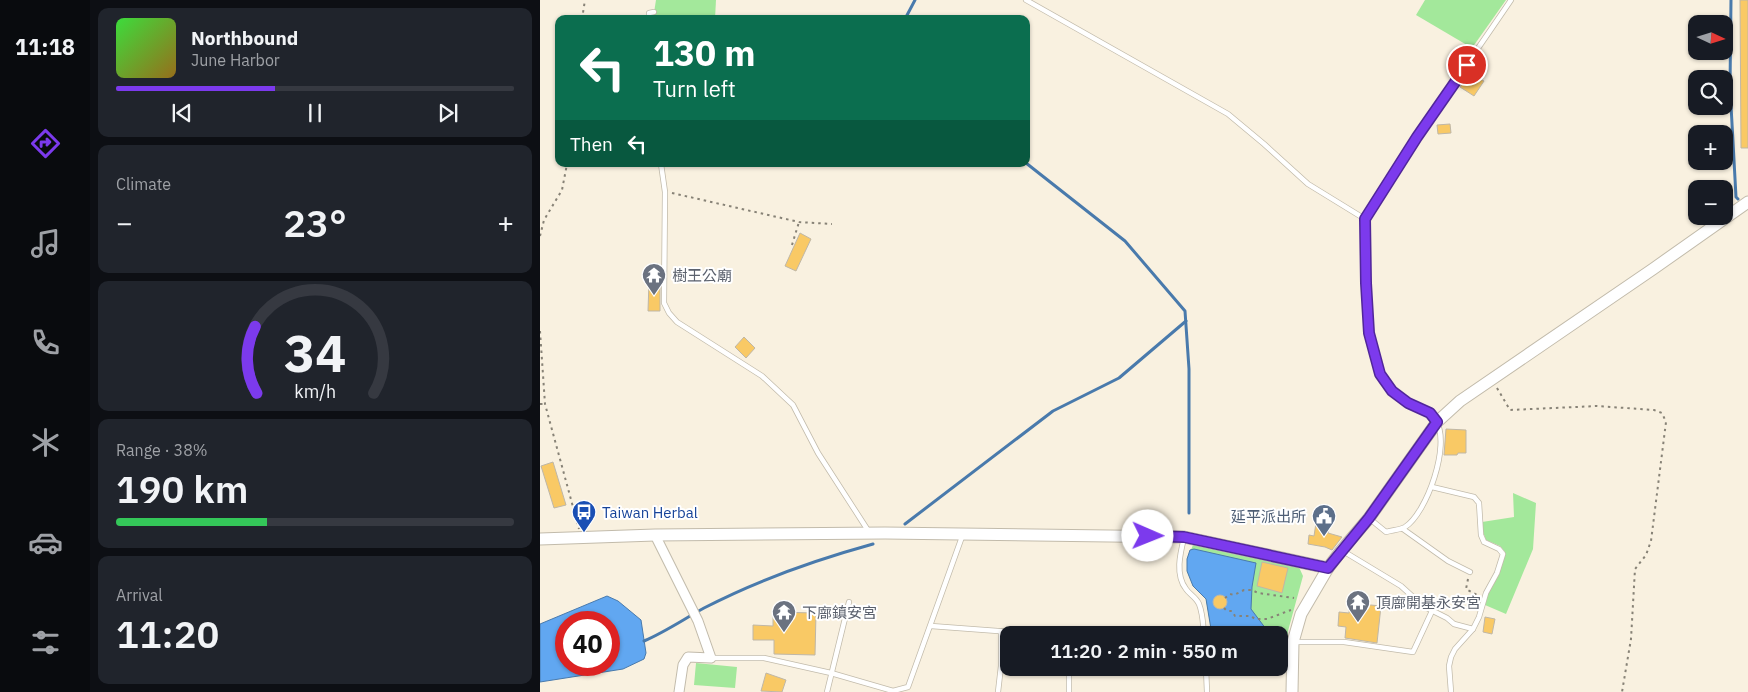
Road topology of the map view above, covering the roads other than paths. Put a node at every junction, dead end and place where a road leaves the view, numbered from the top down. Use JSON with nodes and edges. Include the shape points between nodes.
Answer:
{"nodes":[{"id":1,"x":1026,"y":0,"type":"edge"},
{"id":2,"x":1511,"y":0,"type":"edge"},
{"id":3,"x":654,"y":12,"type":"dead end"},
{"id":4,"x":649,"y":15,"type":"edge"},
{"id":5,"x":661,"y":167,"type":"edge"},
{"id":6,"x":1748,"y":202,"type":"edge"},
{"id":7,"x":1365,"y":219,"type":"junction"},
{"id":8,"x":1437,"y":422,"type":"junction"},
{"id":9,"x":1432,"y":487,"type":"junction"},
{"id":10,"x":1369,"y":518,"type":"junction"},
{"id":11,"x":1403,"y":529,"type":"junction"},
{"id":12,"x":870,"y":533,"type":"junction"},
{"id":13,"x":964,"y":533,"type":"junction"},
{"id":14,"x":655,"y":535,"type":"junction"},
{"id":15,"x":1184,"y":537,"type":"junction"},
{"id":16,"x":540,"y":539,"type":"edge"},
{"id":17,"x":1341,"y":550,"type":"junction"},
{"id":18,"x":1328,"y":568,"type":"junction"},
{"id":19,"x":1470,"y":572,"type":"road end"},
{"id":20,"x":849,"y":602,"type":"dead end"},
{"id":21,"x":1432,"y":611,"type":"junction"},
{"id":22,"x":931,"y":626,"type":"junction"},
{"id":23,"x":1203,"y":626,"type":"edge"},
{"id":24,"x":1473,"y":629,"type":"junction"},
{"id":25,"x":1000,"y":631,"type":"edge"},
{"id":26,"x":1293,"y":642,"type":"junction"},
{"id":27,"x":711,"y":658,"type":"junction"},
{"id":28,"x":831,"y":673,"type":"junction"},
{"id":29,"x":1000,"y":675,"type":"edge"},
{"id":30,"x":1068,"y":676,"type":"edge"},
{"id":31,"x":1207,"y":676,"type":"edge"},
{"id":32,"x":679,"y":692,"type":"edge"},
{"id":33,"x":827,"y":692,"type":"edge"},
{"id":34,"x":998,"y":692,"type":"edge"},
{"id":35,"x":1069,"y":692,"type":"edge"},
{"id":36,"x":1208,"y":692,"type":"edge"},
{"id":37,"x":1292,"y":692,"type":"edge"},
{"id":38,"x":1451,"y":692,"type":"edge"}],
"edges":[{"from":1,"to":7,"type":"lane","via":[[1228,114],[1308,184]]},
{"from":2,"to":7,"type":"lane"},
{"from":3,"to":4,"type":"lane"},
{"from":5,"to":12,"type":"lane","via":[[665,192],[664,303],[669,313],[677,322],[762,376],[793,405],[818,453]]},
{"from":6,"to":8,"type":"street","via":[[1460,401]]},
{"from":7,"to":8,"type":"lane","via":[[1369,333],[1380,374],[1392,391],[1430,413]]},
{"from":8,"to":9,"type":"lane","via":[[1441,437]]},
{"from":8,"to":10,"type":"street"},
{"from":9,"to":11,"type":"lane","via":[[1419,511]]},
{"from":9,"to":24,"type":"lane","via":[[1474,497],[1479,503],[1484,542],[1504,554]]},
{"from":10,"to":11,"type":"lane","via":[[1386,532]]},
{"from":10,"to":17,"type":"street"},
{"from":11,"to":19,"type":"lane","via":[[1448,561]]},
{"from":12,"to":13,"type":"street"},
{"from":12,"to":14,"type":"street"},
{"from":13,"to":15,"type":"street"},
{"from":13,"to":22,"type":"lane"},
{"from":14,"to":16,"type":"street"},
{"from":14,"to":27,"type":"street","via":[[696,616]]},
{"from":15,"to":18,"type":"street"},
{"from":15,"to":23,"type":"lane","via":[[1179,557],[1181,577],[1184,588],[1198,601]]},
{"from":17,"to":18,"type":"street"},
{"from":17,"to":21,"type":"lane","via":[[1401,586]]},
{"from":18,"to":26,"type":"street","via":[[1301,614]]},
{"from":20,"to":28,"type":"lane"},
{"from":21,"to":24,"type":"lane","via":[[1454,624]]},
{"from":21,"to":26,"type":"lane","via":[[1413,652],[1344,642]]},
{"from":22,"to":25,"type":"lane"},
{"from":22,"to":28,"type":"lane","via":[[908,687],[893,691]]},
{"from":24,"to":38,"type":"lane","via":[[1451,657]]},
{"from":26,"to":37,"type":"street"},
{"from":27,"to":28,"type":"lane","via":[[764,658]]},
{"from":27,"to":32,"type":"street","via":[[688,657],[683,665]]},
{"from":28,"to":33,"type":"lane"},
{"from":29,"to":34,"type":"lane"},
{"from":30,"to":35,"type":"lane"},
{"from":31,"to":36,"type":"lane"}]}
